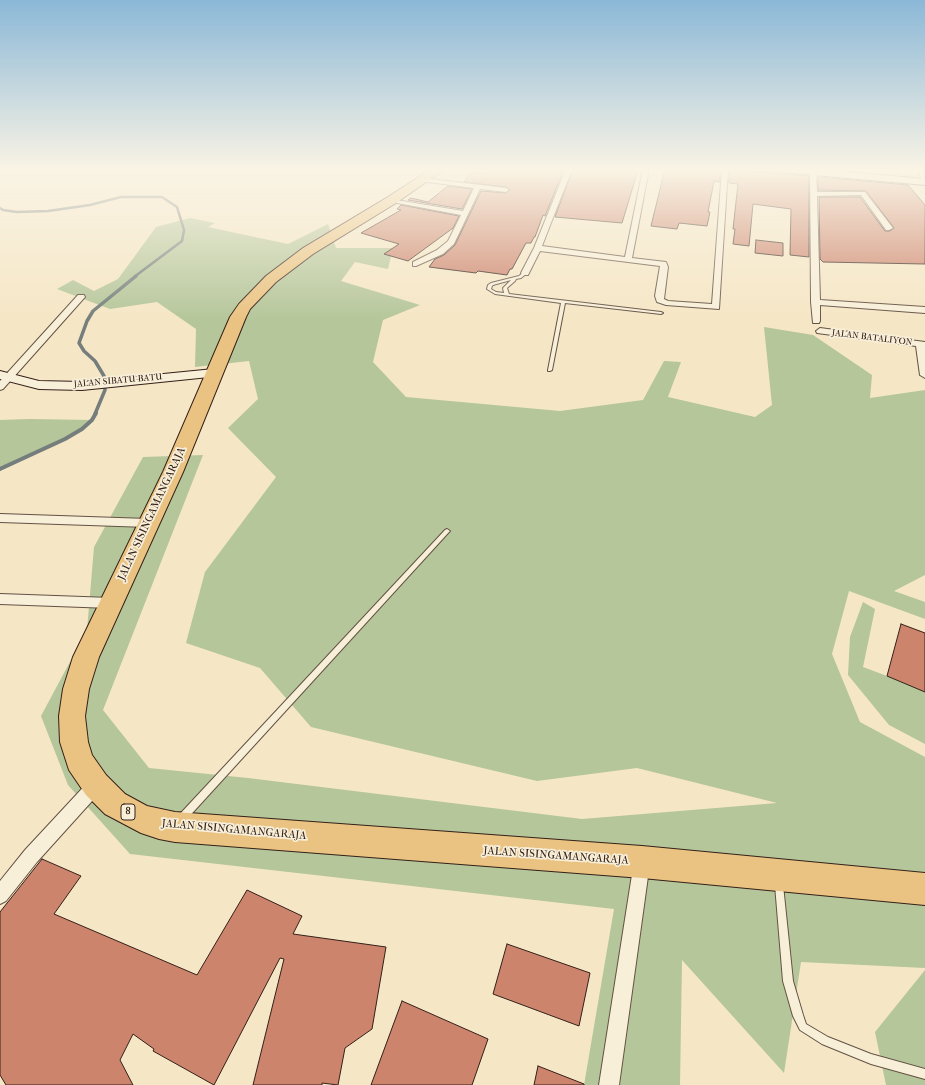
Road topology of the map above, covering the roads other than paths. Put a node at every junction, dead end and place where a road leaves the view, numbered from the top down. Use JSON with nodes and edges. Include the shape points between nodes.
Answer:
{"nodes":[{"id":1,"x":360,"y":220,"type":"edge"},
{"id":2,"x":462,"y":220,"type":"edge"},
{"id":3,"x":549,"y":220,"type":"edge"},
{"id":4,"x":636,"y":220,"type":"edge"},
{"id":5,"x":722,"y":220,"type":"edge"},
{"id":6,"x":815,"y":220,"type":"edge"},
{"id":7,"x":883,"y":220,"type":"edge"},
{"id":8,"x":889,"y":228,"type":"dead end"},
{"id":9,"x":538,"y":248,"type":"junction"},
{"id":10,"x":628,"y":259,"type":"junction"},
{"id":11,"x":416,"y":264,"type":"dead end"},
{"id":12,"x":525,"y":272,"type":"joint"},
{"id":13,"x":517,"y":278,"type":"junction"},
{"id":14,"x":507,"y":295,"type":"junction"},
{"id":15,"x":81,"y":297,"type":"dead end"},
{"id":16,"x":815,"y":302,"type":"junction"},
{"id":17,"x":563,"y":303,"type":"junction"},
{"id":18,"x":925,"y":310,"type":"edge"},
{"id":19,"x":661,"y":313,"type":"dead end"},
{"id":20,"x":816,"y":320,"type":"dead end"},
{"id":21,"x":820,"y":331,"type":"dead end"},
{"id":22,"x":923,"y":345,"type":"edge"},
{"id":23,"x":550,"y":370,"type":"dead end"},
{"id":24,"x":214,"y":373,"type":"junction"},
{"id":25,"x":925,"y":375,"type":"edge"},
{"id":26,"x":3,"y":380,"type":"edge"},
{"id":27,"x":0,"y":518,"type":"edge"},
{"id":28,"x":148,"y":523,"type":"junction"},
{"id":29,"x":447,"y":531,"type":"dead end"},
{"id":30,"x":0,"y":599,"type":"edge"},
{"id":31,"x":111,"y":603,"type":"junction"},
{"id":32,"x":96,"y":784,"type":"junction"},
{"id":33,"x":175,"y":826,"type":"junction"},
{"id":34,"x":642,"y":862,"type":"junction"},
{"id":35,"x":778,"y":875,"type":"junction"},
{"id":36,"x":925,"y":889,"type":"edge"},
{"id":37,"x":0,"y":895,"type":"edge"},
{"id":38,"x":925,"y":1074,"type":"edge"},
{"id":39,"x":609,"y":1085,"type":"edge"}],
"edges":[{"from":1,"to":24,"type":"highway","name":"JALAN SISINGAMANGARAJA","number":"8","via":[[308,251],[271,279],[244,306]]},
{"from":2,"to":11,"type":"street","via":[[447,247]]},
{"from":3,"to":9,"type":"street"},
{"from":4,"to":10,"type":"street"},
{"from":5,"to":10,"type":"street","via":[[716,307],[666,303],[660,300],[663,264]]},
{"from":6,"to":16,"type":"street"},
{"from":7,"to":8,"type":"street"},
{"from":9,"to":10,"type":"street"},
{"from":9,"to":12,"type":"street"},
{"from":12,"to":13,"type":"lane"},
{"from":13,"to":14,"type":"lane","via":[[505,288]]},
{"from":13,"to":14,"type":"lane","via":[[496,282],[489,288],[491,292]]},
{"from":14,"to":17,"type":"lane"},
{"from":15,"to":26,"type":"street"},
{"from":16,"to":18,"type":"street"},
{"from":16,"to":20,"type":"street"},
{"from":17,"to":19,"type":"lane"},
{"from":17,"to":23,"type":"lane"},
{"from":21,"to":22,"type":"street","name":"JALAN BATALIYON"},
{"from":22,"to":25,"type":"street"},
{"from":24,"to":26,"type":"street","name":"JALAN SIBATU-BATU","via":[[82,386],[43,386]]},
{"from":24,"to":28,"type":"highway","name":"JALAN SISINGAMANGARAJA","number":"8","via":[[173,472]]},
{"from":27,"to":28,"type":"street"},
{"from":28,"to":31,"type":"highway","name":"JALAN SISINGAMANGARAJA","number":"8"},
{"from":29,"to":33,"type":"lane"},
{"from":30,"to":31,"type":"street"},
{"from":31,"to":32,"type":"highway","name":"JALAN SISINGAMANGARAJA","number":"8","via":[[86,657],[76,689],[72,716],[74,742],[79,761]]},
{"from":32,"to":33,"type":"highway","name":"JALAN SISINGAMANGARAJA","number":"8","via":[[115,804],[128,812],[159,824]]},
{"from":32,"to":37,"type":"street","via":[[31,856]]},
{"from":33,"to":34,"type":"highway","name":"JALAN SISINGAMANGARAJA","number":"8"},
{"from":34,"to":35,"type":"highway","name":"JALAN SISINGAMANGARAJA","number":"8"},
{"from":34,"to":39,"type":"street"},
{"from":35,"to":36,"type":"highway","name":"JALAN SISINGAMANGARAJA","number":"8"},
{"from":35,"to":38,"type":"lane","via":[[788,981],[803,1027],[825,1042],[871,1059]]}]}
